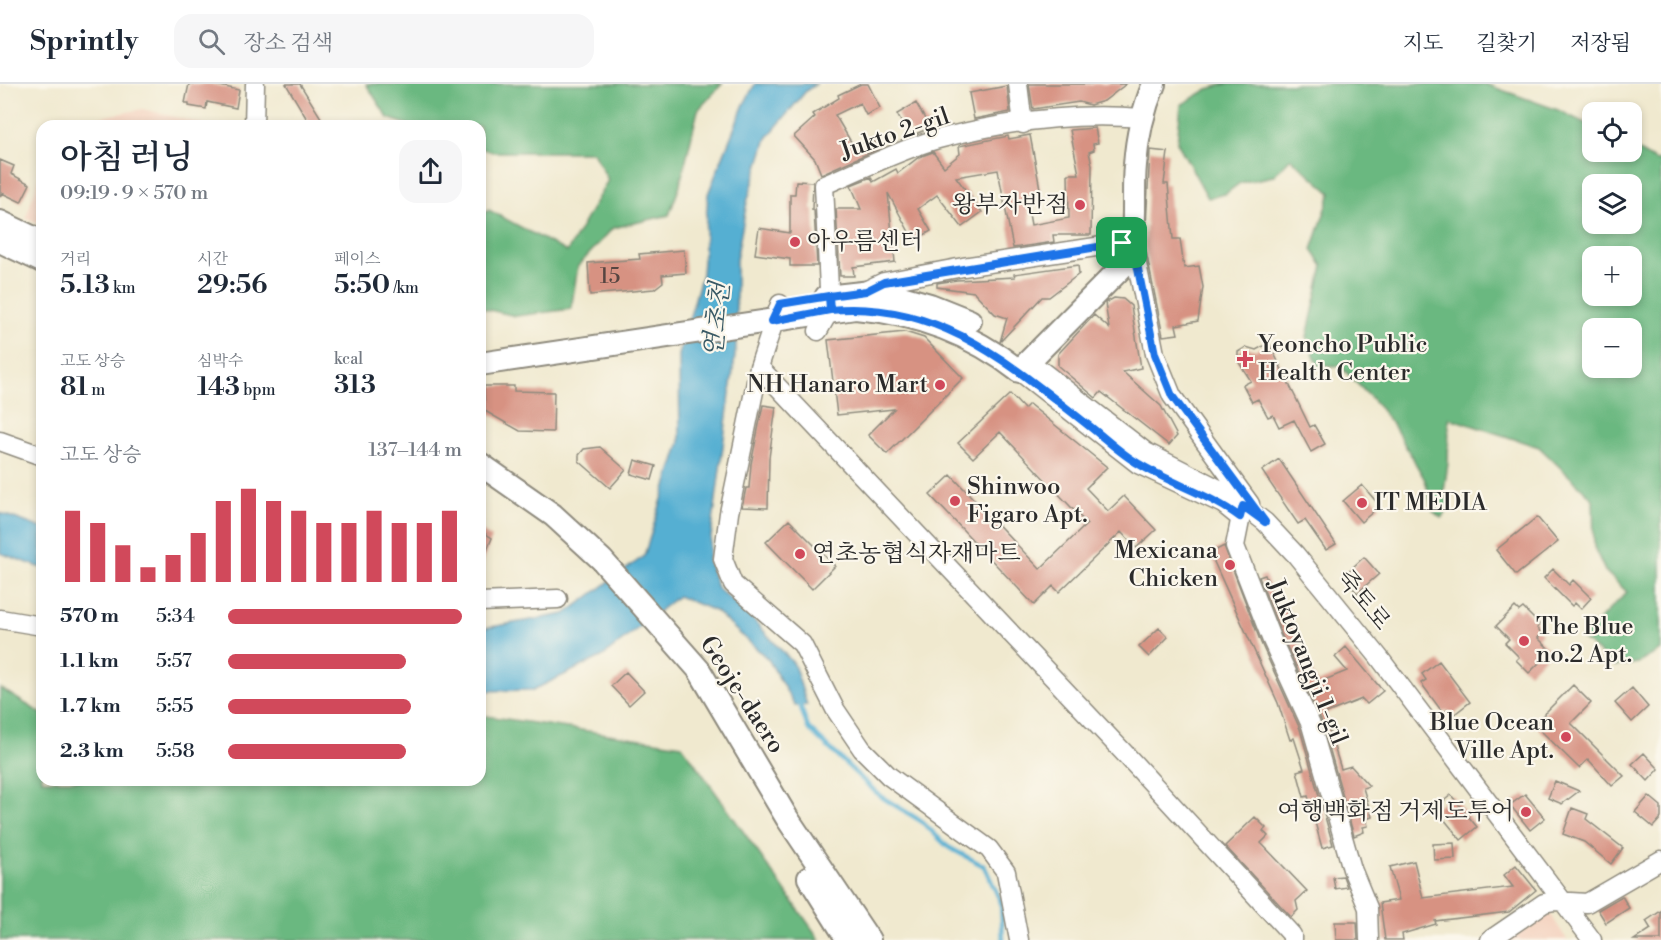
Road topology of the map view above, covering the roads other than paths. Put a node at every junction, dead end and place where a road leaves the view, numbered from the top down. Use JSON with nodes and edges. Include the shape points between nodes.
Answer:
{"nodes":[{"id":1,"x":255,"y":84,"type":"edge"},
{"id":2,"x":1018,"y":84,"type":"edge"},
{"id":3,"x":1146,"y":84,"type":"edge"},
{"id":4,"x":1154,"y":84,"type":"edge"},
{"id":5,"x":1138,"y":118,"type":"junction"},
{"id":6,"x":254,"y":120,"type":"edge"},
{"id":7,"x":1023,"y":124,"type":"junction"},
{"id":8,"x":0,"y":222,"type":"edge"},
{"id":9,"x":36,"y":239,"type":"edge"},
{"id":10,"x":0,"y":241,"type":"edge"},
{"id":11,"x":1128,"y":243,"type":"junction"},
{"id":12,"x":36,"y":258,"type":"edge"},
{"id":13,"x":866,"y":291,"type":"junction"},
{"id":14,"x":830,"y":303,"type":"junction"},
{"id":15,"x":770,"y":314,"type":"junction"},
{"id":16,"x":660,"y":331,"type":"junction"},
{"id":17,"x":818,"y":331,"type":"dead end"},
{"id":18,"x":486,"y":347,"type":"edge"},
{"id":19,"x":1019,"y":362,"type":"junction"},
{"id":20,"x":486,"y":363,"type":"edge"},
{"id":21,"x":759,"y":368,"type":"junction"},
{"id":22,"x":0,"y":441,"type":"edge"},
{"id":23,"x":36,"y":454,"type":"edge"},
{"id":24,"x":486,"y":468,"type":"edge"},
{"id":25,"x":486,"y":484,"type":"edge"},
{"id":26,"x":1241,"y":512,"type":"junction"},
{"id":27,"x":1265,"y":522,"type":"junction"},
{"id":28,"x":593,"y":560,"type":"junction"},
{"id":29,"x":558,"y":599,"type":"dead end"},
{"id":30,"x":486,"y":602,"type":"edge"},
{"id":31,"x":0,"y":619,"type":"edge"},
{"id":32,"x":36,"y":625,"type":"edge"},
{"id":33,"x":663,"y":638,"type":"junction"},
{"id":34,"x":1661,"y":860,"type":"edge"},
{"id":35,"x":1560,"y":901,"type":"junction"},
{"id":36,"x":848,"y":940,"type":"edge"},
{"id":37,"x":869,"y":940,"type":"edge"},
{"id":38,"x":1019,"y":940,"type":"edge"},
{"id":39,"x":1292,"y":940,"type":"edge"},
{"id":40,"x":1368,"y":940,"type":"edge"},
{"id":41,"x":1490,"y":940,"type":"edge"},
{"id":42,"x":1581,"y":940,"type":"edge"},
{"id":43,"x":1592,"y":940,"type":"edge"}],
"edges":[{"from":1,"to":6,"type":"street"},
{"from":2,"to":7,"type":"street"},
{"from":3,"to":5,"type":"main road"},
{"from":4,"to":5,"type":"main road"},
{"from":5,"to":7,"type":"street","name":"Jukto 2-gil","via":[[1102,114]]},
{"from":5,"to":11,"type":"main road"},
{"from":7,"to":14,"type":"street","name":"Jukto 2-gil","via":[[937,139],[824,185]]},
{"from":8,"to":9,"type":"main road"},
{"from":10,"to":12,"type":"main road"},
{"from":11,"to":13,"type":"street","via":[[963,267],[884,282]]},
{"from":11,"to":19,"type":"main road","via":[[1127,262],[1122,270]]},
{"from":11,"to":27,"type":"street","via":[[1155,354],[1172,396]]},
{"from":13,"to":14,"type":"main road"},
{"from":13,"to":19,"type":"main road","via":[[896,294],[969,321]]},
{"from":14,"to":15,"type":"main road"},
{"from":14,"to":17,"type":"street"},
{"from":14,"to":19,"type":"main road","via":[[927,321]]},
{"from":15,"to":16,"type":"main road"},
{"from":15,"to":21,"type":"street"},
{"from":16,"to":18,"type":"main road"},
{"from":16,"to":20,"type":"main road"},
{"from":19,"to":26,"type":"street","name":"죽토로","via":[[1146,452],[1219,488]]},
{"from":21,"to":38,"type":"street","via":[[723,559],[733,584],[802,644],[835,709],[862,749],[889,776],[989,849],[1006,872]]},
{"from":21,"to":39,"type":"street","via":[[1128,757]]},
{"from":22,"to":23,"type":"street"},
{"from":24,"to":28,"type":"main road","name":"Geoje-daero","via":[[553,515]]},
{"from":25,"to":28,"type":"main road","name":"Geoje-daero"},
{"from":26,"to":27,"type":"street","name":"죽토로"},
{"from":26,"to":35,"type":"street","name":"죽토로","via":[[1388,682]]},
{"from":26,"to":40,"type":"street","name":"Juktoyangji 1-gil","via":[[1235,546],[1311,725],[1352,869],[1368,908]]},
{"from":27,"to":35,"type":"street","name":"죽토로","via":[[1378,656]]},
{"from":28,"to":33,"type":"main road","name":"Geoje-daero"},
{"from":29,"to":30,"type":"street"},
{"from":31,"to":32,"type":"street"},
{"from":33,"to":36,"type":"main road","name":"Geoje-daero"},
{"from":33,"to":37,"type":"main road","name":"Geoje-daero","via":[[699,670],[787,818]]},
{"from":34,"to":35,"type":"street","via":[[1587,903]]},
{"from":35,"to":41,"type":"street","via":[[1544,903]]},
{"from":35,"to":42,"type":"street","name":"죽토로"},
{"from":35,"to":43,"type":"street","name":"죽토로"}]}
